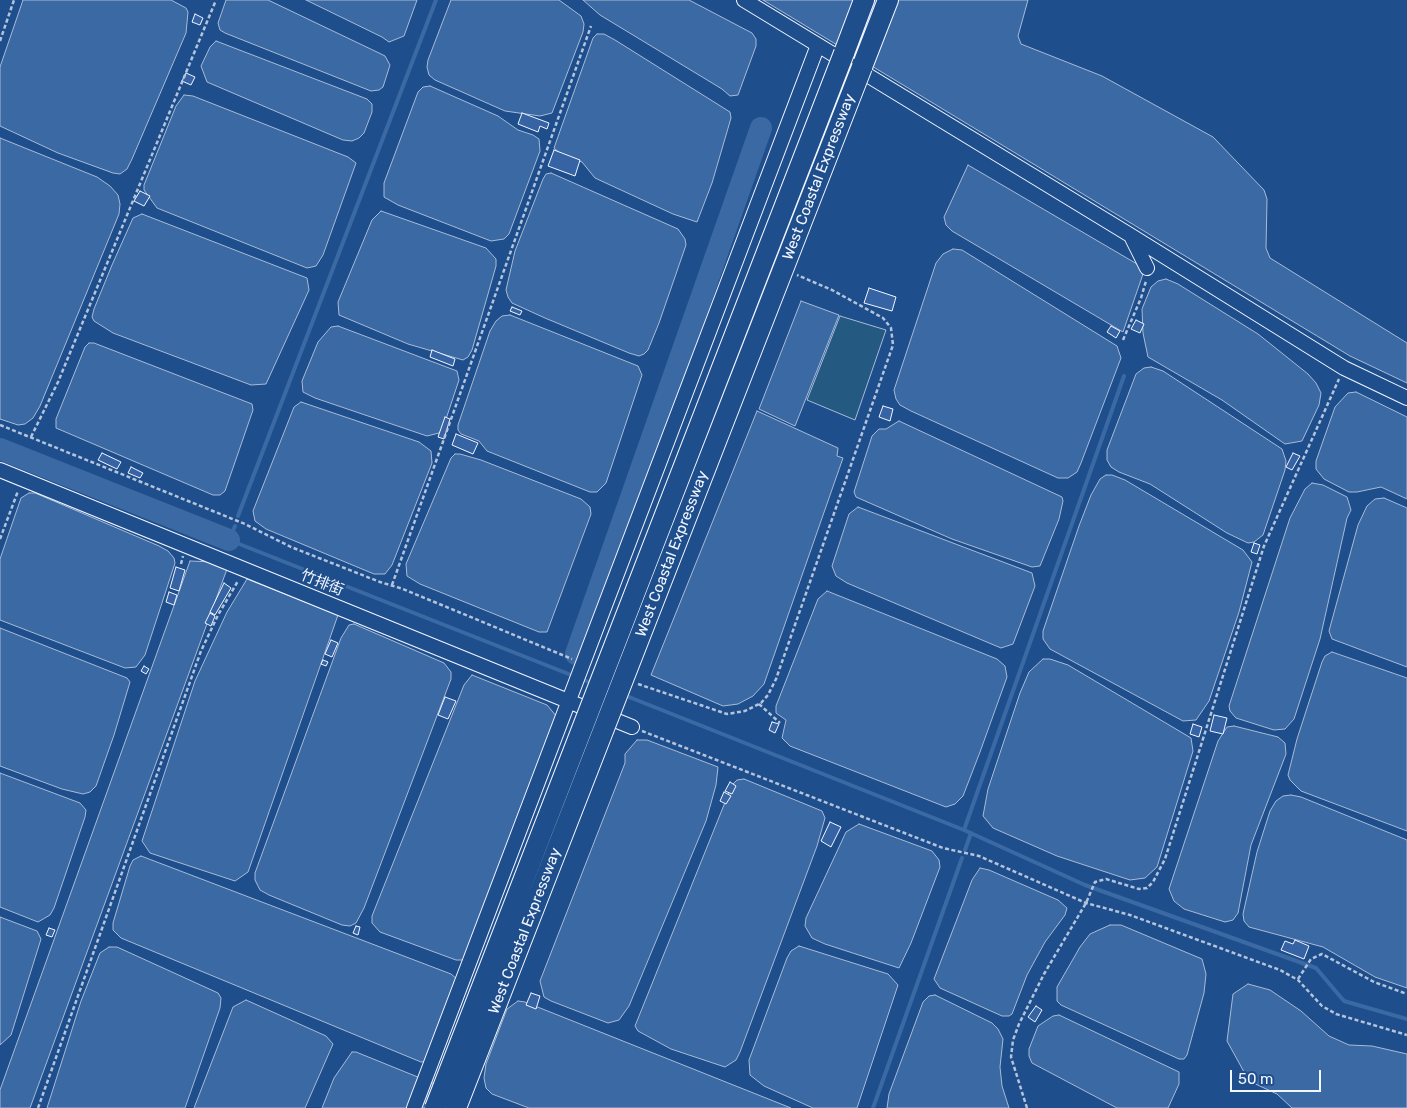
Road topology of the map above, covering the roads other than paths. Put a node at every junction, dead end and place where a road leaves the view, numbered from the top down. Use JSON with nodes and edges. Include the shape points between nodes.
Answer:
{"nodes":[{"id":1,"x":744,"y":0,"type":"edge"},
{"id":2,"x":864,"y":0,"type":"edge"},
{"id":3,"x":888,"y":0,"type":"edge"},
{"id":4,"x":818,"y":45,"type":"junction"},
{"id":5,"x":1130,"y":234,"type":"junction"},
{"id":6,"x":1147,"y":268,"type":"road end"},
{"id":7,"x":1407,"y":398,"type":"edge"},
{"id":8,"x":0,"y":470,"type":"edge"},
{"id":9,"x":568,"y":701,"type":"junction"},
{"id":10,"x":632,"y":727,"type":"road end"},
{"id":11,"x":414,"y":1108,"type":"edge"},
{"id":12,"x":436,"y":1108,"type":"edge"},
{"id":13,"x":456,"y":1108,"type":"edge"}],
"edges":[{"from":1,"to":4,"type":"street"},
{"from":2,"to":12,"type":"highway","name":"West Coastal Expressway","bridge":true},
{"from":3,"to":13,"type":"highway","name":"West Coastal Expressway","bridge":true},
{"from":4,"to":5,"type":"street"},
{"from":4,"to":9,"type":"street"},
{"from":5,"to":6,"type":"street"},
{"from":5,"to":7,"type":"street","via":[[1344,368]]},
{"from":8,"to":9,"type":"street","name":"竹排街"},
{"from":9,"to":10,"type":"street","name":"竹排街"},
{"from":9,"to":11,"type":"street"}]}
